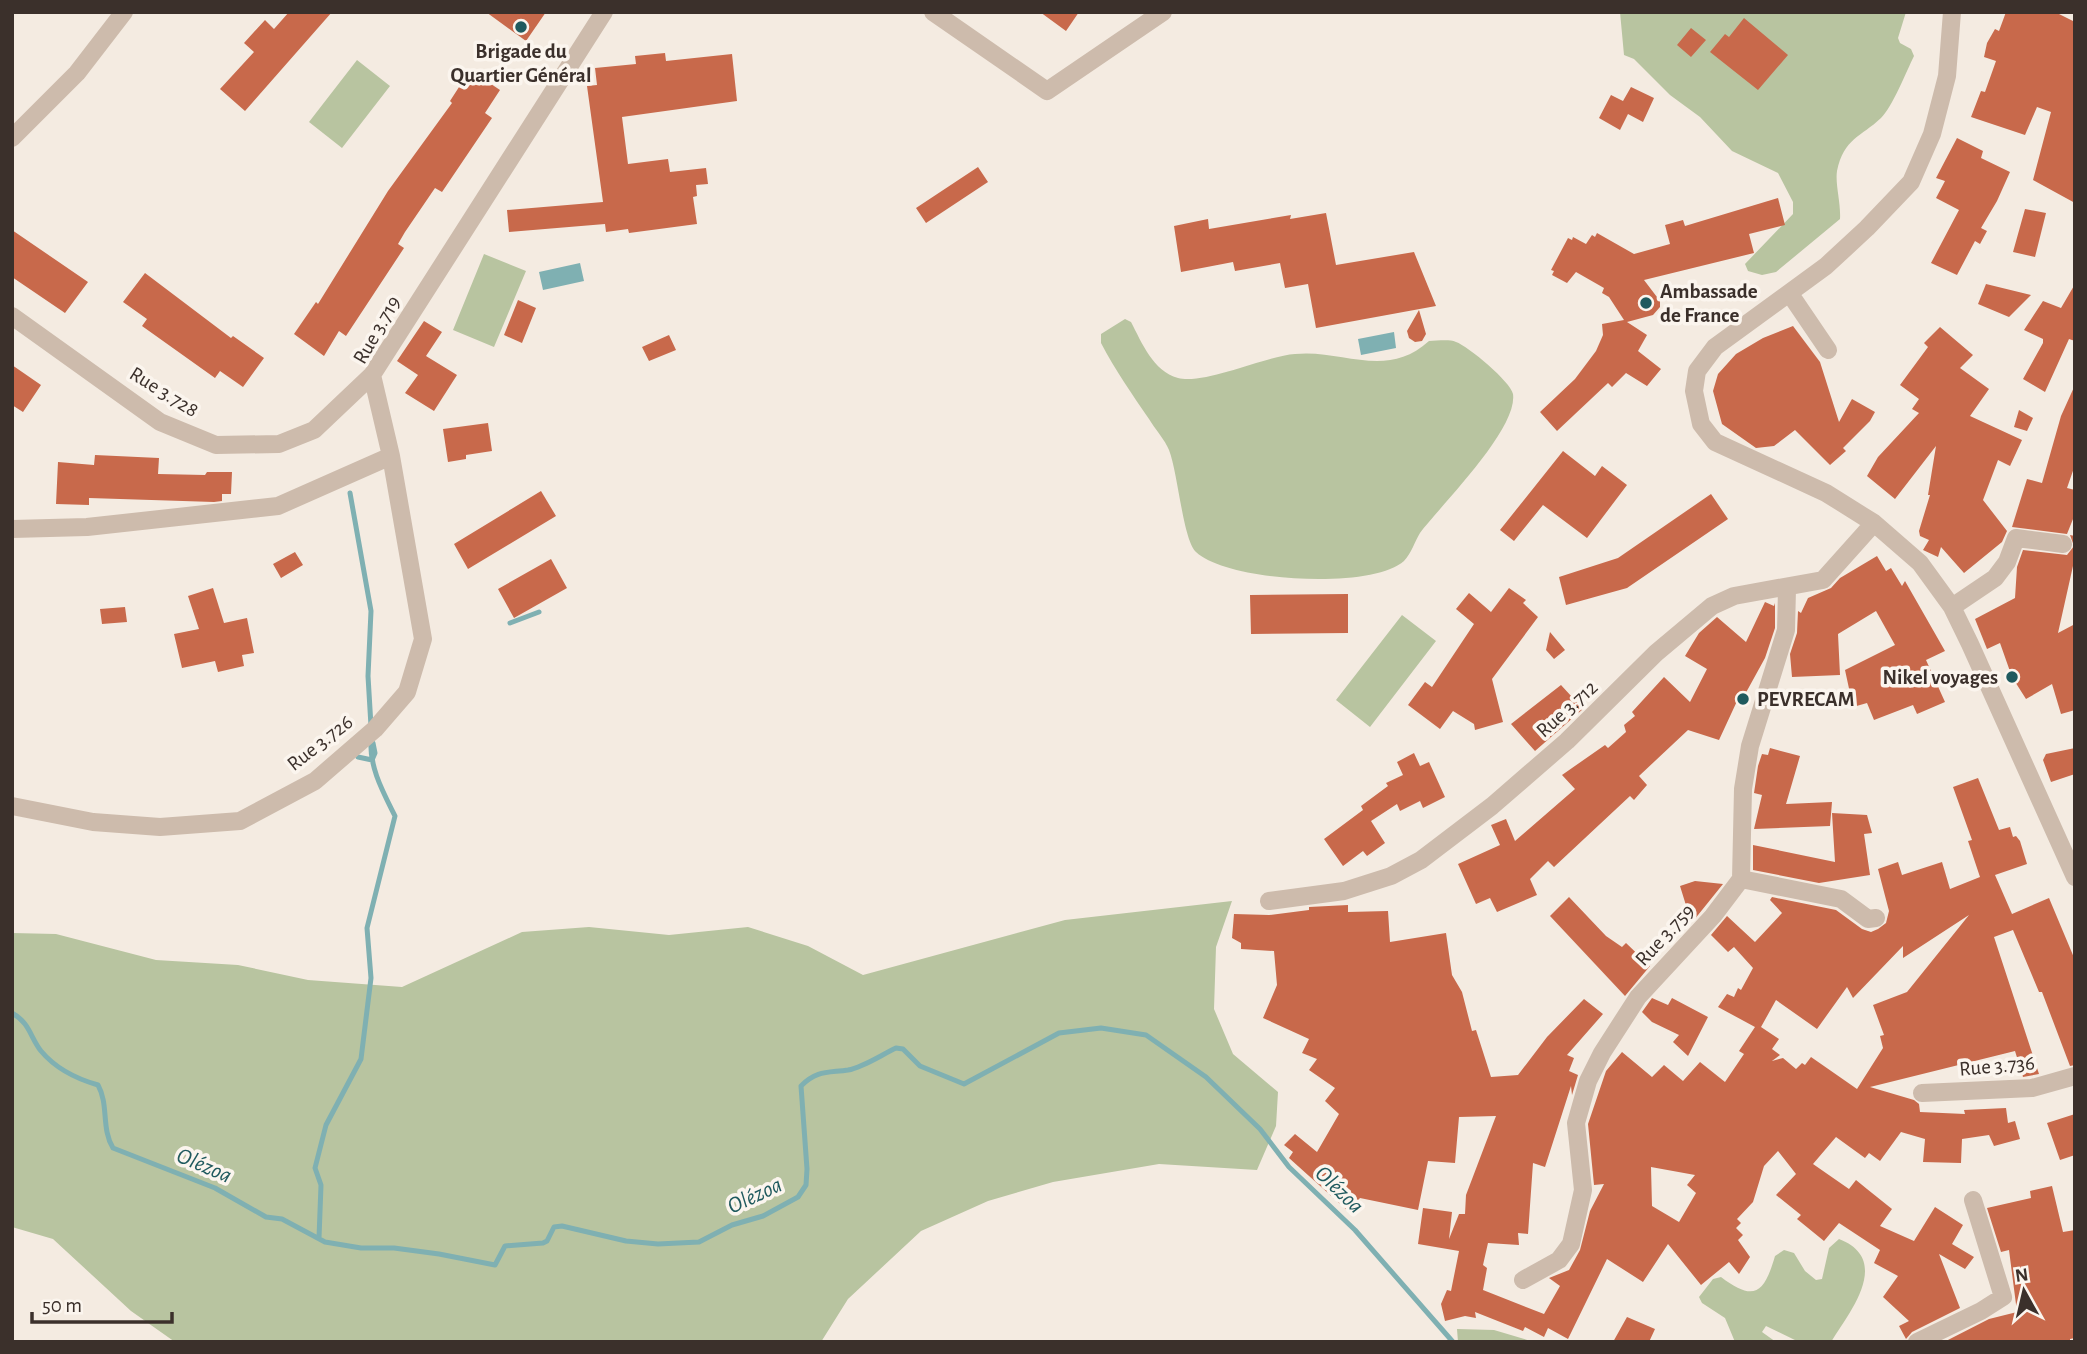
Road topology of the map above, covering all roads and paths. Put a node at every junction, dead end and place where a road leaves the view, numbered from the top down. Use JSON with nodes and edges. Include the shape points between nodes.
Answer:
{"nodes":[{"id":1,"x":124,"y":12,"type":"edge"},
{"id":2,"x":604,"y":12,"type":"edge"},
{"id":3,"x":933,"y":12,"type":"edge"},
{"id":4,"x":1163,"y":12,"type":"edge"},
{"id":5,"x":1952,"y":12,"type":"edge"},
{"id":6,"x":12,"y":138,"type":"edge"},
{"id":7,"x":1790,"y":294,"type":"junction"},
{"id":8,"x":12,"y":316,"type":"edge"},
{"id":9,"x":1828,"y":350,"type":"dead end"},
{"id":10,"x":372,"y":375,"type":"junction"},
{"id":11,"x":391,"y":456,"type":"junction"},
{"id":12,"x":1874,"y":523,"type":"junction"},
{"id":13,"x":12,"y":529,"type":"edge"},
{"id":14,"x":2063,"y":544,"type":"dead end"},
{"id":15,"x":1787,"y":589,"type":"junction"},
{"id":16,"x":1952,"y":607,"type":"junction"},
{"id":17,"x":12,"y":806,"type":"edge"},
{"id":18,"x":2075,"y":877,"type":"edge"},
{"id":19,"x":1741,"y":879,"type":"junction"},
{"id":20,"x":1269,"y":901,"type":"dead end"},
{"id":21,"x":1876,"y":918,"type":"dead end"},
{"id":22,"x":2075,"y":1076,"type":"edge"},
{"id":23,"x":1922,"y":1093,"type":"dead end"},
{"id":24,"x":1973,"y":1200,"type":"dead end"},
{"id":25,"x":1523,"y":1280,"type":"dead end"},
{"id":26,"x":1917,"y":1342,"type":"edge"}],
"edges":[{"from":1,"to":6,"type":"street","via":[[77,73]]},
{"from":2,"to":10,"type":"street","name":"Rue 3.719"},
{"from":3,"to":4,"type":"street","via":[[1047,91]]},
{"from":5,"to":7,"type":"street","via":[[1947,76],[1932,134],[1911,181],[1867,229]]},
{"from":7,"to":9,"type":"street"},
{"from":7,"to":12,"type":"street","via":[[1716,347],[1697,371],[1701,424],[1715,442],[1826,493]]},
{"from":8,"to":10,"type":"street","name":"Rue 3.728","via":[[160,422],[216,445],[279,444],[314,430]]},
{"from":10,"to":11,"type":"street","name":"Rue 3.719"},
{"from":11,"to":13,"type":"street","via":[[278,506],[87,527]]},
{"from":11,"to":17,"type":"street","name":"Rue 3.726","via":[[423,639],[407,692],[375,729],[315,780],[240,821],[160,827],[93,822]]},
{"from":12,"to":15,"type":"street","name":"Rue 3.712","via":[[1823,580]]},
{"from":12,"to":16,"type":"street","via":[[1920,563]]},
{"from":14,"to":16,"type":"street","via":[[2016,538],[2007,562],[1994,578]]},
{"from":15,"to":19,"type":"street","via":[[1786,630],[1750,746],[1742,789]]},
{"from":15,"to":20,"type":"street","name":"Rue 3.712","via":[[1759,590],[1712,606],[1656,653],[1567,741],[1421,860],[1391,876],[1344,891]]},
{"from":16,"to":18,"type":"street"},
{"from":19,"to":21,"type":"street","via":[[1841,899],[1868,919]]},
{"from":19,"to":25,"type":"street","name":"Rue 3.759","via":[[1638,997],[1602,1053],[1576,1123],[1583,1190],[1571,1244],[1559,1260]]},
{"from":22,"to":23,"type":"street","name":"Rue 3.736","via":[[2032,1088]]},
{"from":24,"to":26,"type":"street","via":[[2003,1297]]}]}
